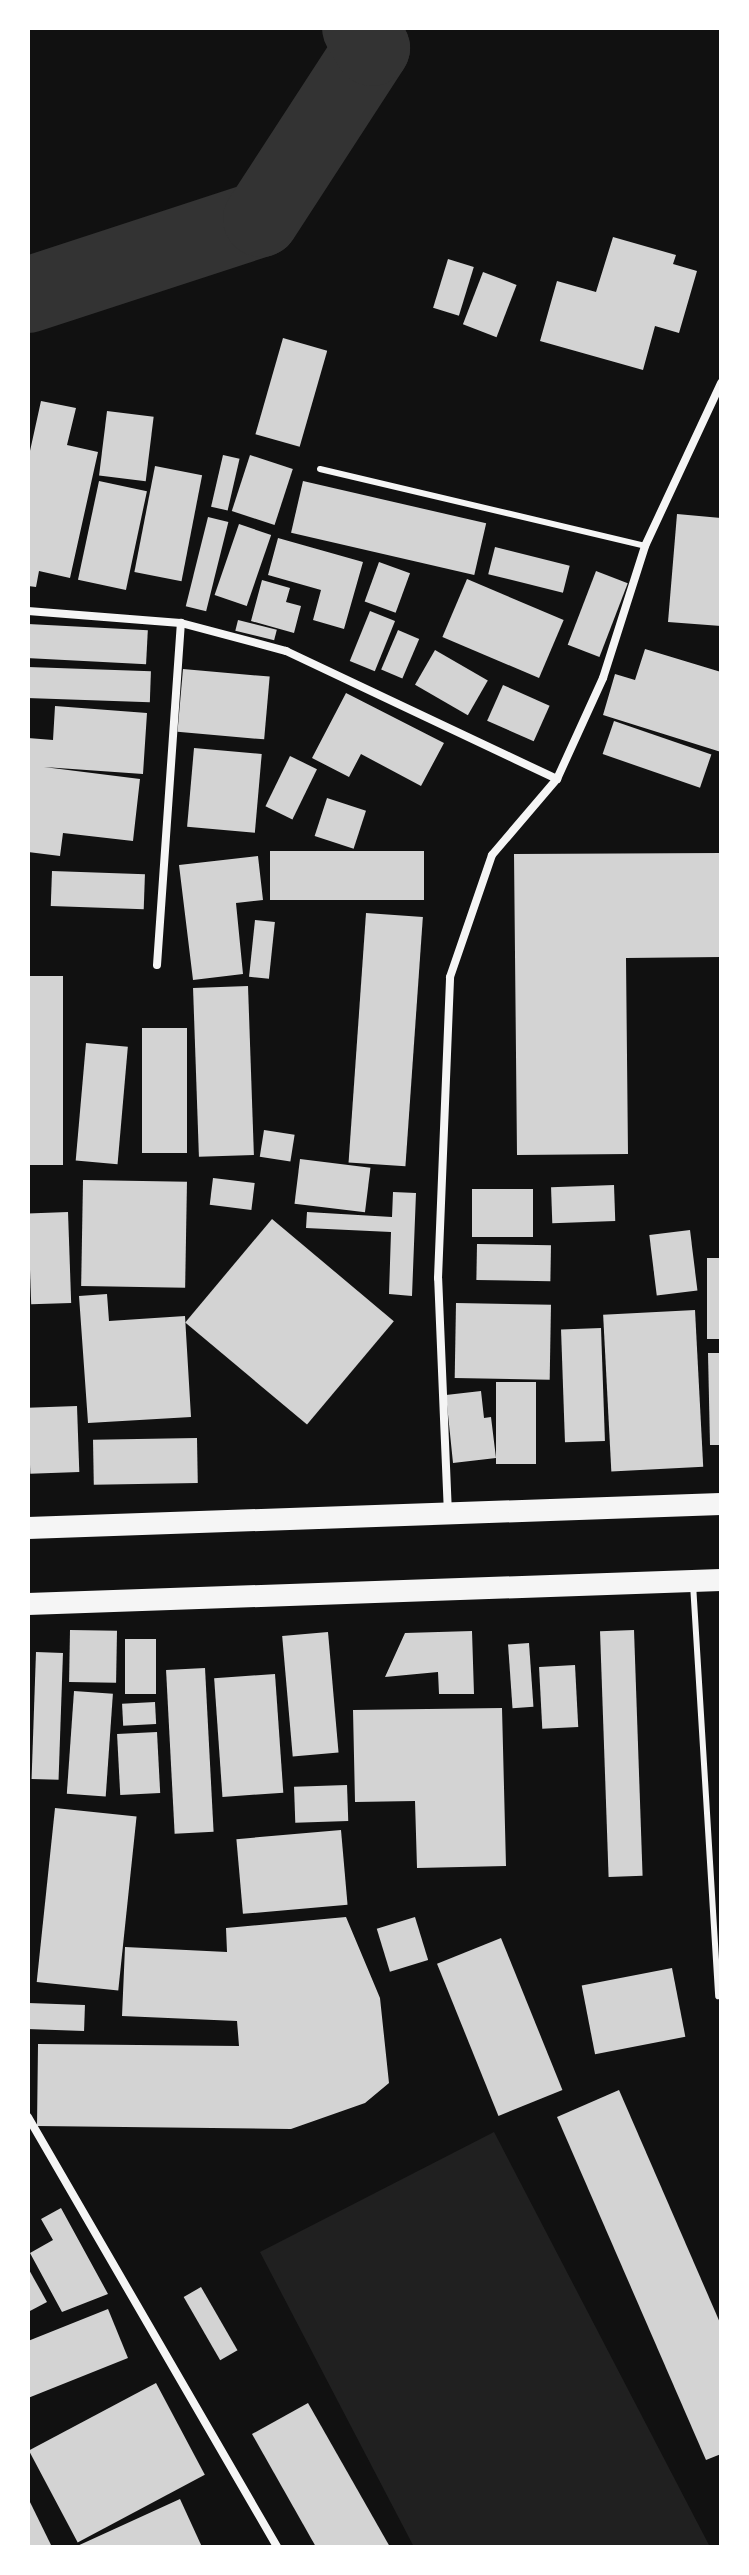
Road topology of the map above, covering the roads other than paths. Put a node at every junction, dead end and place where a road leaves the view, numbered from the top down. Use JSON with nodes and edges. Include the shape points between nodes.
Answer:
{"nodes":[{"id":1,"x":721,"y":383,"type":"edge"},
{"id":2,"x":320,"y":469,"type":"dead end"},
{"id":3,"x":645,"y":546,"type":"junction"},
{"id":4,"x":28,"y":611,"type":"edge"},
{"id":5,"x":181,"y":623,"type":"junction"},
{"id":6,"x":557,"y":779,"type":"junction"},
{"id":7,"x":157,"y":965,"type":"dead end"},
{"id":8,"x":721,"y":1504,"type":"edge"},
{"id":9,"x":448,"y":1514,"type":"junction"},
{"id":10,"x":28,"y":1528,"type":"edge"},
{"id":11,"x":721,"y":1580,"type":"edge"},
{"id":12,"x":693,"y":1581,"type":"junction"},
{"id":13,"x":28,"y":1604,"type":"edge"},
{"id":14,"x":718,"y":1996,"type":"dead end"},
{"id":15,"x":28,"y":2117,"type":"edge"},
{"id":16,"x":277,"y":2547,"type":"edge"}],
"edges":[{"from":1,"to":3,"type":"street"},
{"from":2,"to":3,"type":"lane"},
{"from":3,"to":6,"type":"street","via":[[603,678]]},
{"from":4,"to":5,"type":"street"},
{"from":5,"to":6,"type":"street","via":[[286,651],[346,675]]},
{"from":5,"to":7,"type":"street"},
{"from":6,"to":9,"type":"street","via":[[492,855],[450,977],[438,1278]]},
{"from":8,"to":9,"type":"highway"},
{"from":9,"to":10,"type":"highway"},
{"from":11,"to":12,"type":"highway"},
{"from":12,"to":13,"type":"highway"},
{"from":12,"to":14,"type":"lane"},
{"from":15,"to":16,"type":"street"}]}
